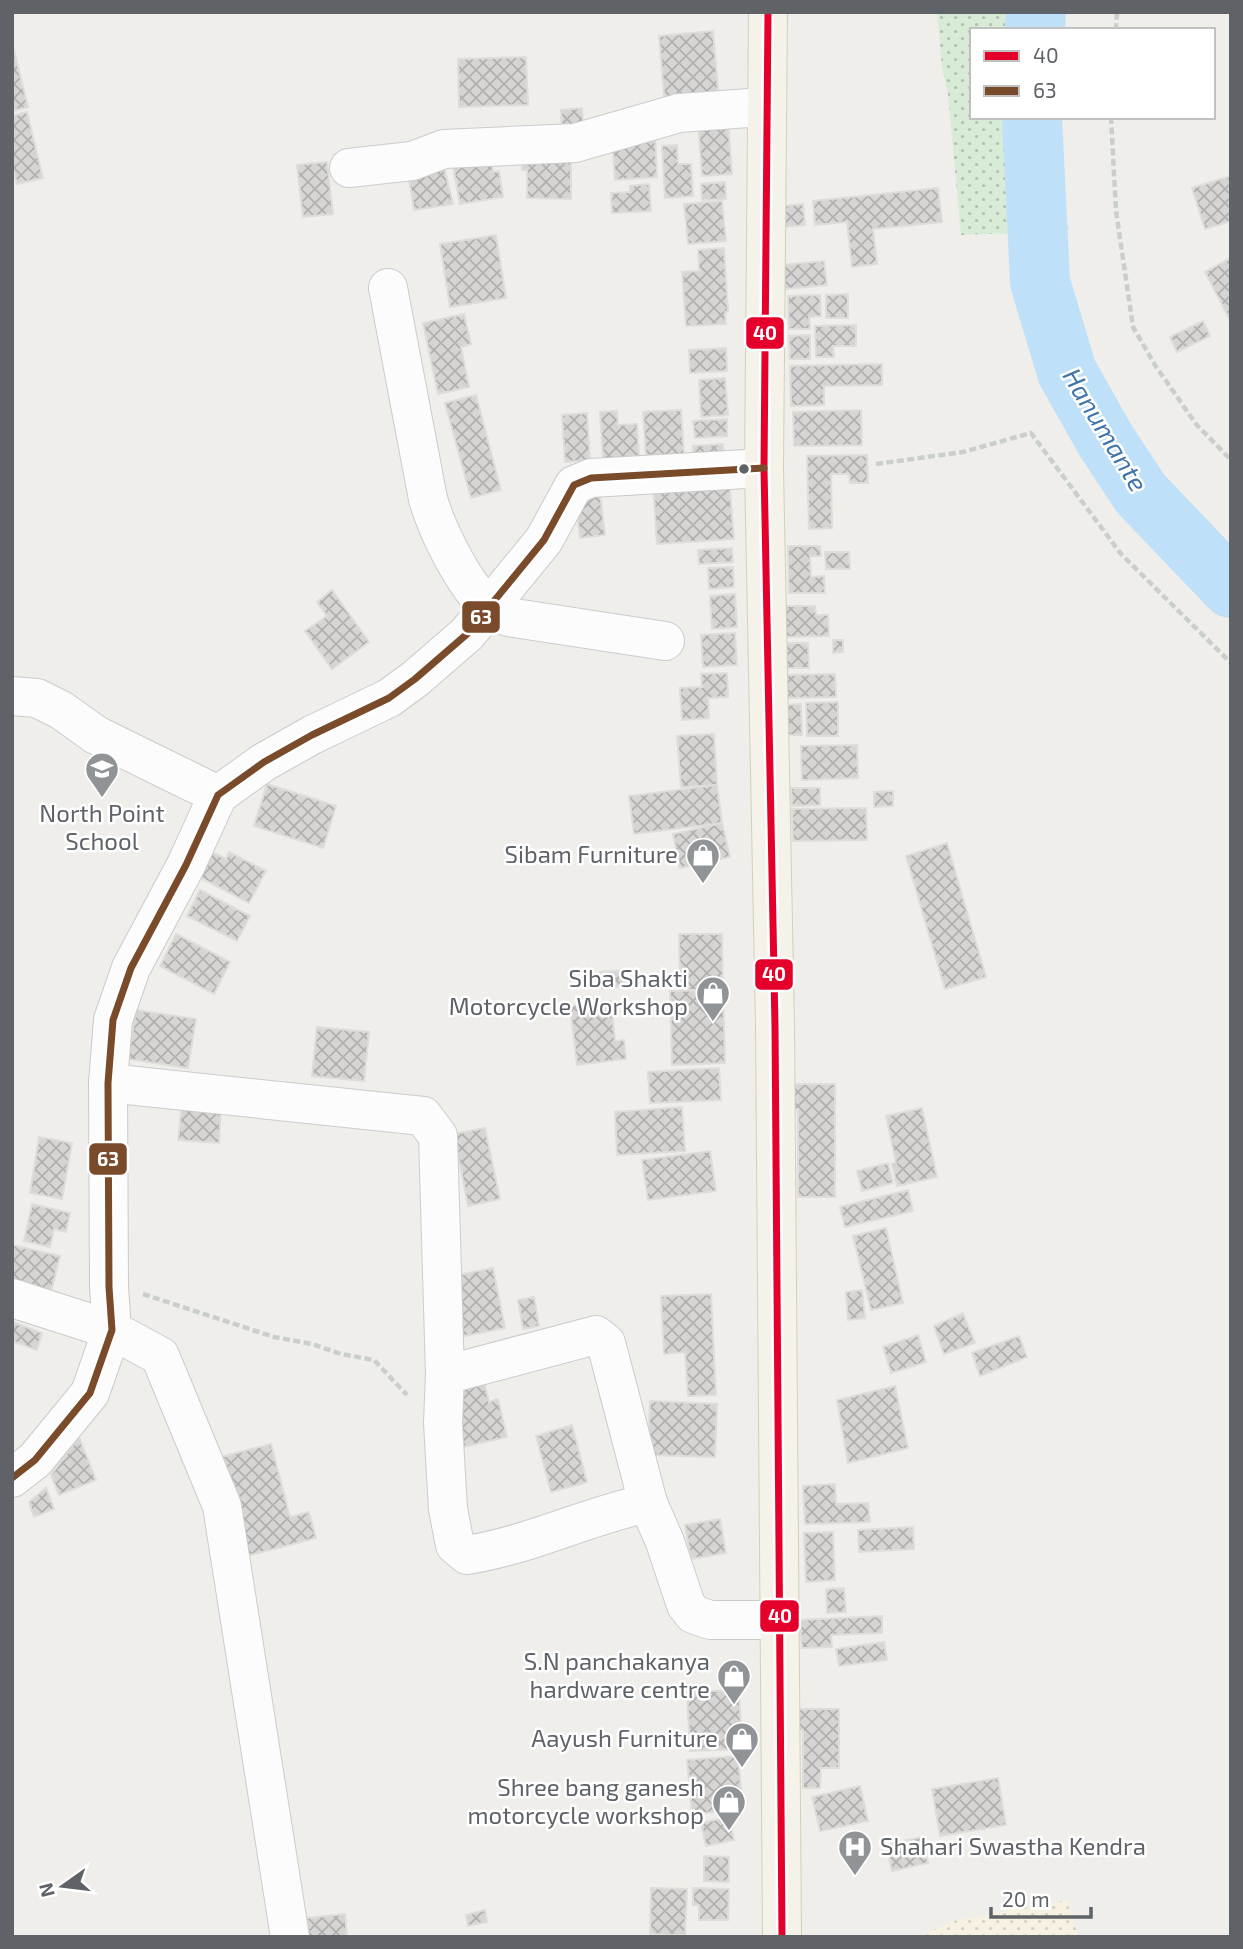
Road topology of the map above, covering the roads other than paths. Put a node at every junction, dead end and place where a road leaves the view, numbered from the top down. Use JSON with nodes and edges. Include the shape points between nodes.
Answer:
{"nodes":[{"id":1,"x":768,"y":12,"type":"edge"},
{"id":2,"x":765,"y":107,"type":"junction"},
{"id":3,"x":349,"y":168,"type":"dead end"},
{"id":4,"x":388,"y":288,"type":"dead end"},
{"id":5,"x":764,"y":468,"type":"junction"},
{"id":6,"x":489,"y":607,"type":"junction"},
{"id":7,"x":665,"y":640,"type":"dead end"},
{"id":8,"x":12,"y":696,"type":"edge"},
{"id":9,"x":219,"y":795,"type":"junction"},
{"id":10,"x":108,"y":1083,"type":"junction"},
{"id":11,"x":12,"y":1298,"type":"edge"},
{"id":12,"x":112,"y":1330,"type":"junction"},
{"id":13,"x":445,"y":1375,"type":"junction"},
{"id":14,"x":12,"y":1478,"type":"edge"},
{"id":15,"x":648,"y":1503,"type":"junction"},
{"id":16,"x":778,"y":1620,"type":"junction"},
{"id":17,"x":290,"y":1937,"type":"edge"},
{"id":18,"x":782,"y":1937,"type":"edge"}],
"edges":[{"from":1,"to":2,"type":"main road"},
{"from":2,"to":3,"type":"street","via":[[679,113],[575,143],[444,149],[412,161]]},
{"from":2,"to":5,"type":"main road"},
{"from":4,"to":6,"type":"street","via":[[432,515],[449,550]]},
{"from":5,"to":6,"type":"street","via":[[582,480],[574,485],[544,540]]},
{"from":5,"to":16,"type":"main road","via":[[775,1040]]},
{"from":6,"to":7,"type":"street","via":[[508,617]]},
{"from":6,"to":9,"type":"street","via":[[467,634],[388,698],[276,755]]},
{"from":8,"to":9,"type":"street","via":[[37,698],[96,735]]},
{"from":9,"to":10,"type":"street","via":[[131,968],[113,1020]]},
{"from":10,"to":12,"type":"street"},
{"from":10,"to":13,"type":"street","via":[[423,1116],[438,1136]]},
{"from":11,"to":12,"type":"street"},
{"from":12,"to":14,"type":"street","via":[[90,1393],[35,1460]]},
{"from":12,"to":17,"type":"street","via":[[160,1356],[222,1506]]},
{"from":13,"to":15,"type":"street","via":[[596,1335],[606,1343]]},
{"from":13,"to":15,"type":"street","via":[[448,1508],[455,1545],[467,1555],[499,1550]]},
{"from":15,"to":16,"type":"street","via":[[693,1614],[710,1620]]},
{"from":16,"to":18,"type":"main road"}]}
